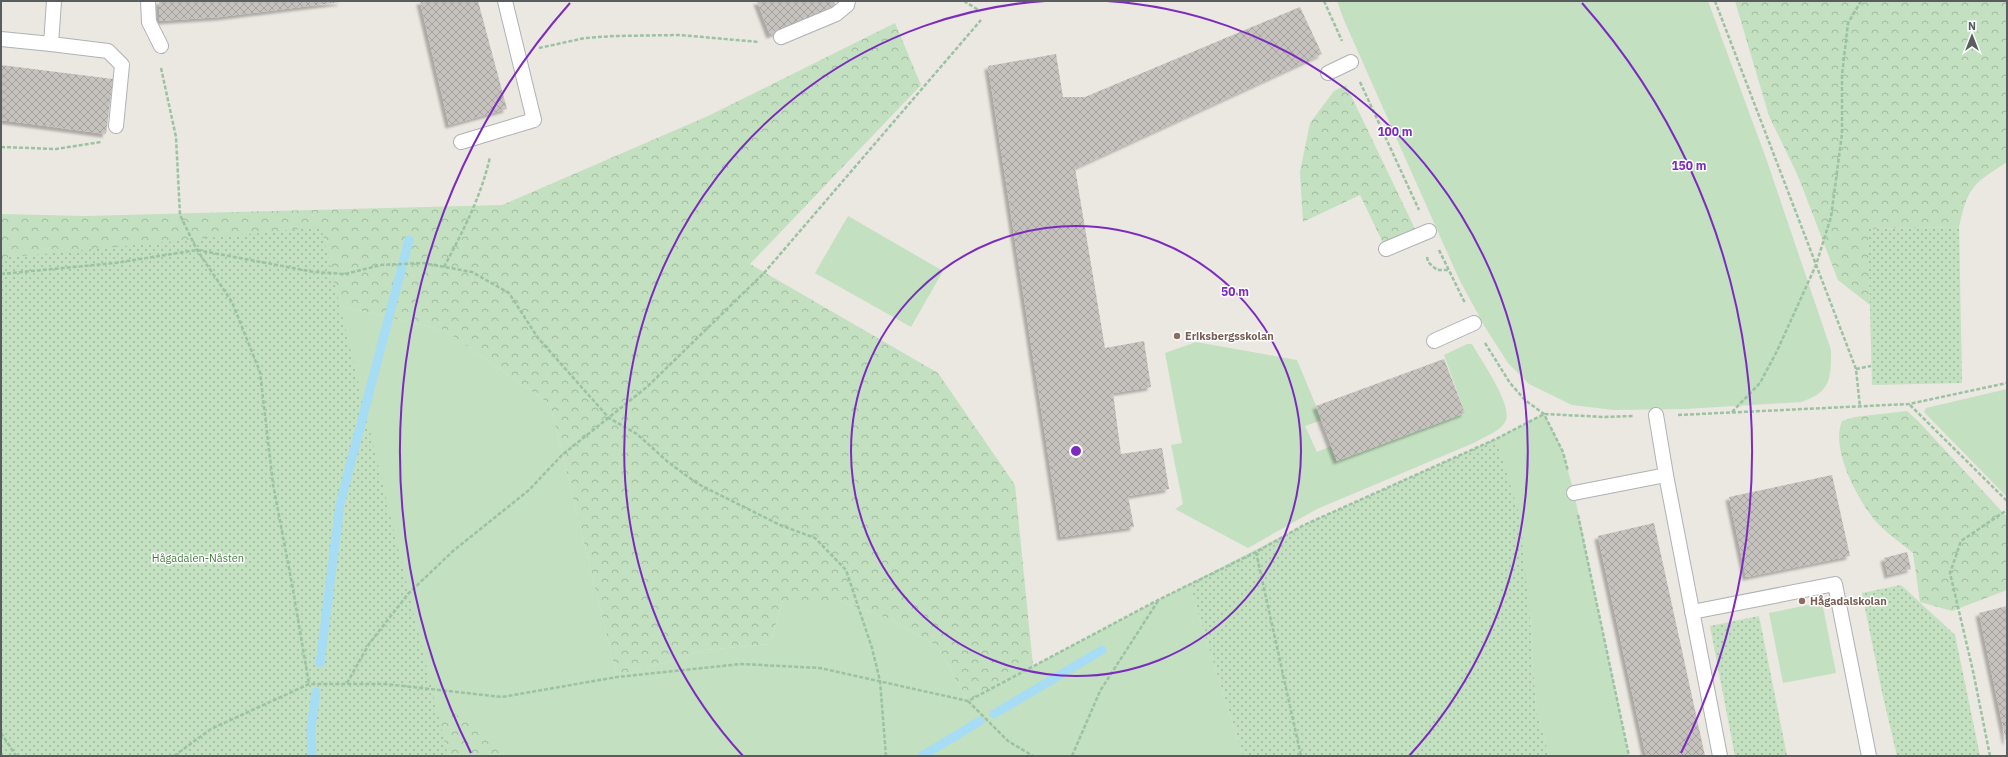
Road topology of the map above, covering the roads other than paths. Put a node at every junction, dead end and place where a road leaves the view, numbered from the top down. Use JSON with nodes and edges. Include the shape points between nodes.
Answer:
{"nodes":[{"id":1,"x":54,"y":1,"type":"edge"},
{"id":2,"x":148,"y":1,"type":"edge"},
{"id":3,"x":505,"y":1,"type":"edge"},
{"id":4,"x":848,"y":1,"type":"edge"},
{"id":5,"x":781,"y":37,"type":"road end"},
{"id":6,"x":1,"y":39,"type":"edge"},
{"id":7,"x":51,"y":44,"type":"junction"},
{"id":8,"x":161,"y":46,"type":"dead end"},
{"id":9,"x":1351,"y":62,"type":"dead end"},
{"id":10,"x":1328,"y":73,"type":"dead end"},
{"id":11,"x":116,"y":126,"type":"road end"},
{"id":12,"x":461,"y":142,"type":"dead end"},
{"id":13,"x":1429,"y":230,"type":"dead end"},
{"id":14,"x":1386,"y":249,"type":"dead end"},
{"id":15,"x":1474,"y":323,"type":"dead end"},
{"id":16,"x":1434,"y":342,"type":"dead end"},
{"id":17,"x":1656,"y":415,"type":"road end"},
{"id":18,"x":1666,"y":475,"type":"junction"},
{"id":19,"x":1574,"y":493,"type":"road end"},
{"id":20,"x":1692,"y":612,"type":"junction"},
{"id":21,"x":1720,"y":756,"type":"edge"},
{"id":22,"x":1869,"y":756,"type":"edge"}],
"edges":[{"from":1,"to":7,"type":"lane"},
{"from":2,"to":8,"type":"lane","via":[[149,22]]},
{"from":3,"to":12,"type":"lane","via":[[534,120]]},
{"from":4,"to":5,"type":"lane","via":[[836,14]]},
{"from":6,"to":7,"type":"lane"},
{"from":7,"to":11,"type":"lane","via":[[108,51],[122,65]]},
{"from":9,"to":10,"type":"lane"},
{"from":13,"to":14,"type":"lane"},
{"from":15,"to":16,"type":"lane"},
{"from":17,"to":18,"type":"lane"},
{"from":18,"to":19,"type":"lane"},
{"from":18,"to":20,"type":"lane"},
{"from":20,"to":21,"type":"lane"},
{"from":20,"to":22,"type":"lane","via":[[1835,584]]}]}
